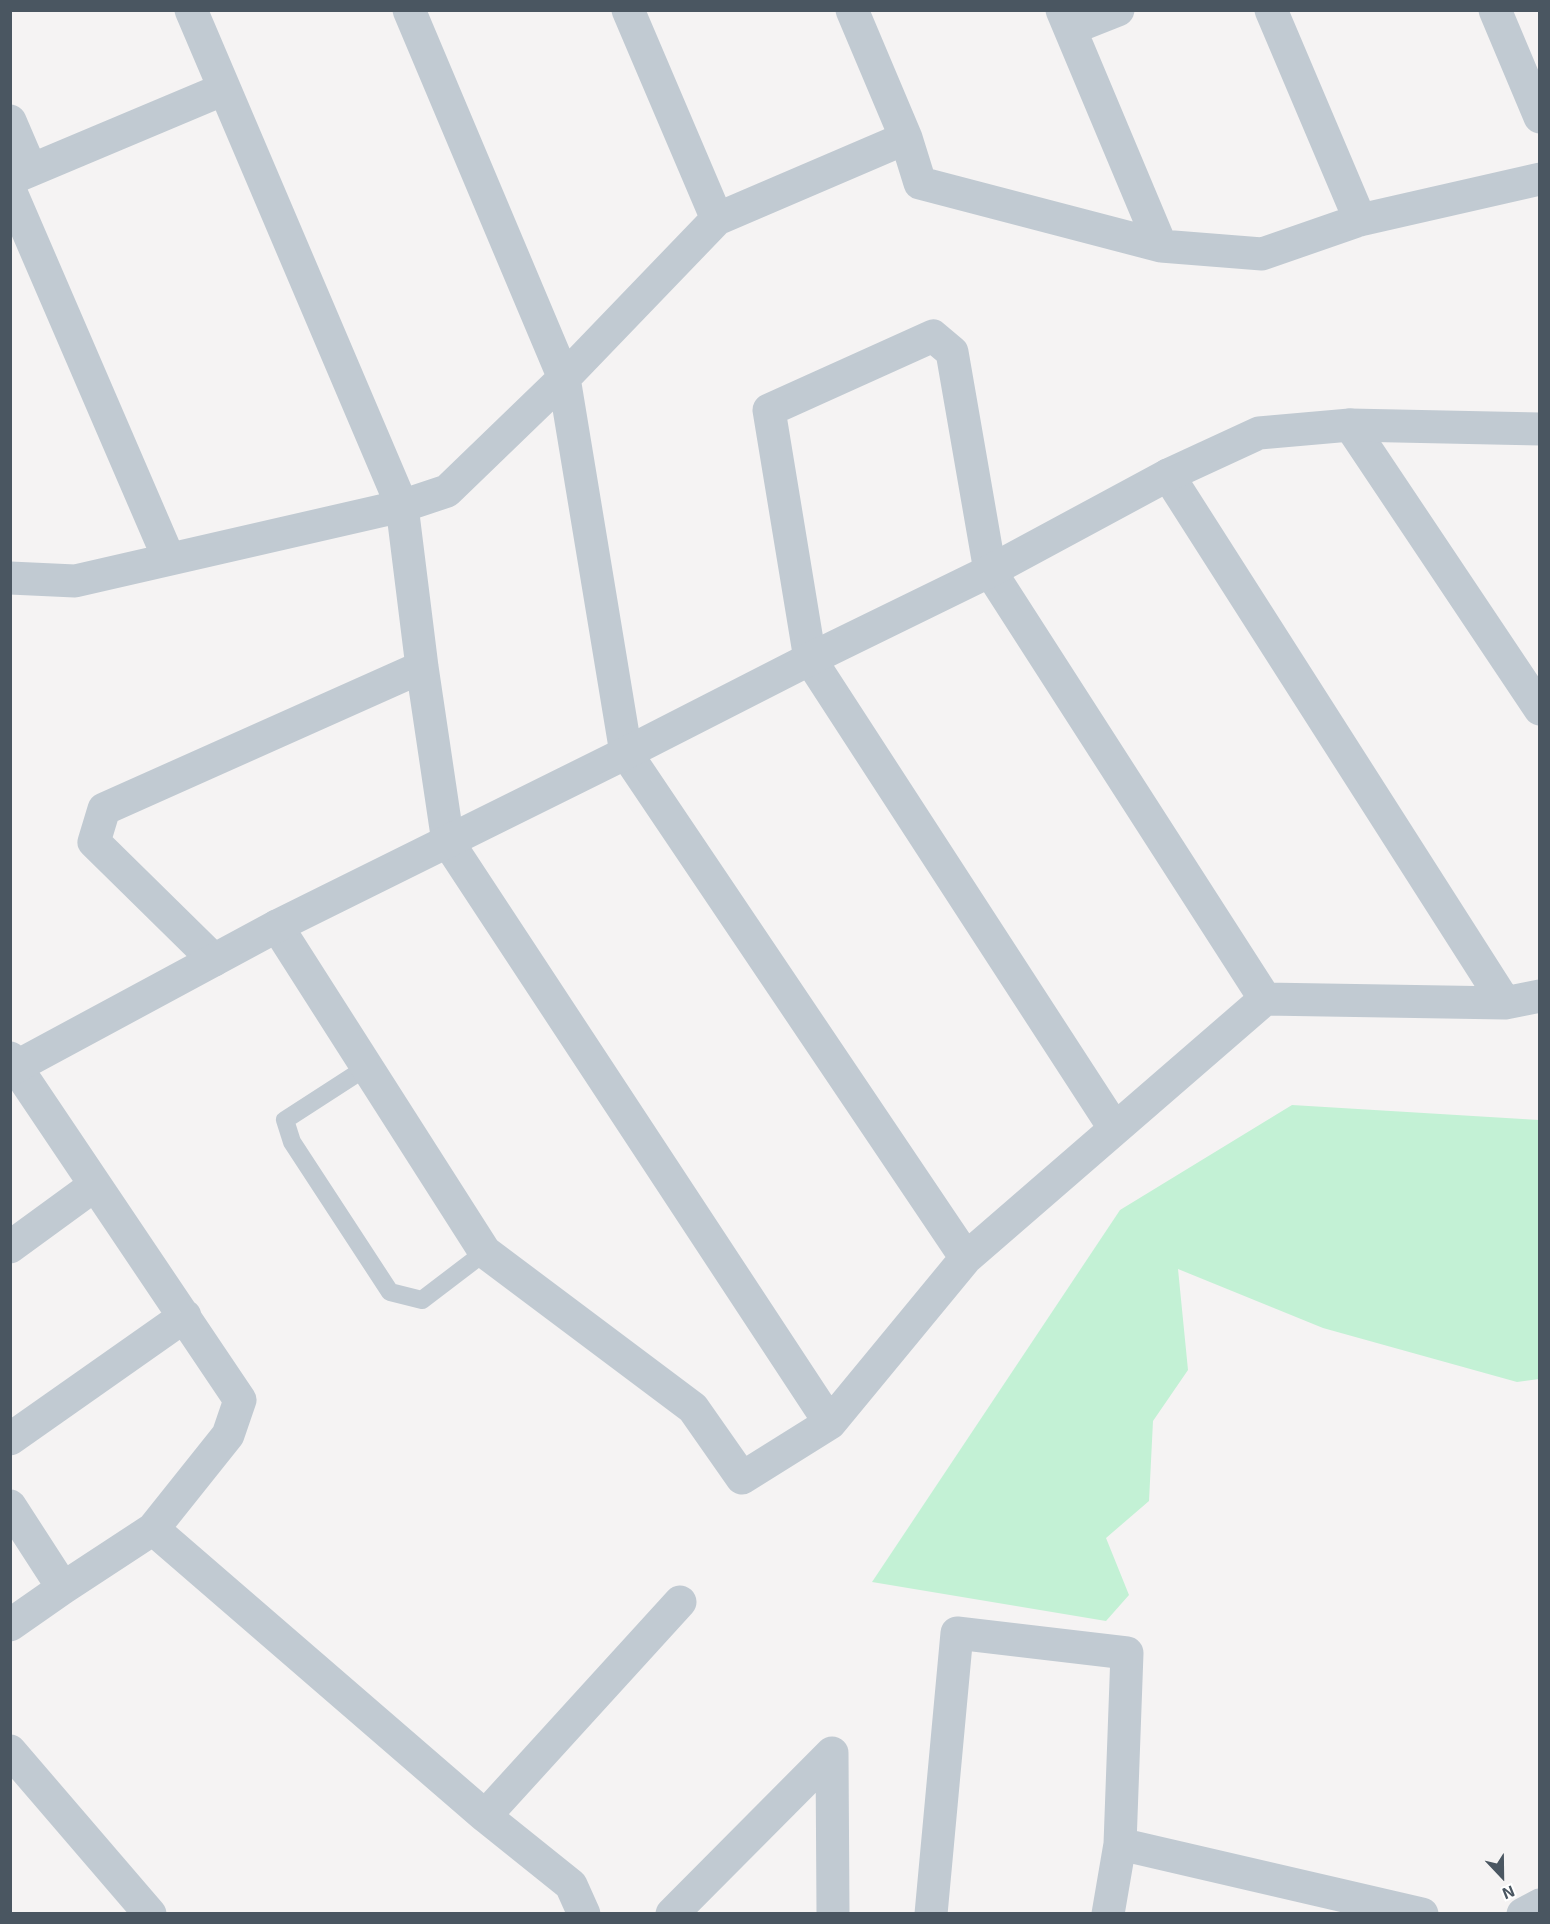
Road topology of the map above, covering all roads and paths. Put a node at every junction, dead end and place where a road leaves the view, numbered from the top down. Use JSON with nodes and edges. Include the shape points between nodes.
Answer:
{"nodes":[{"id":1,"x":190,"y":10,"type":"edge"},
{"id":2,"x":409,"y":10,"type":"edge"},
{"id":3,"x":628,"y":10,"type":"edge"},
{"id":4,"x":852,"y":10,"type":"edge"},
{"id":5,"x":1118,"y":10,"type":"edge"},
{"id":6,"x":1271,"y":10,"type":"edge"},
{"id":7,"x":1495,"y":10,"type":"edge"},
{"id":8,"x":1066,"y":20,"type":"edge"},
{"id":9,"x":224,"y":89,"type":"junction"},
{"id":10,"x":1539,"y":117,"type":"edge"},
{"id":11,"x":10,"y":121,"type":"edge"},
{"id":12,"x":906,"y":138,"type":"junction"},
{"id":13,"x":17,"y":179,"type":"edge"},
{"id":14,"x":1539,"y":179,"type":"edge"},
{"id":15,"x":717,"y":219,"type":"junction"},
{"id":16,"x":1360,"y":220,"type":"junction"},
{"id":17,"x":1161,"y":246,"type":"junction"},
{"id":18,"x":564,"y":378,"type":"junction"},
{"id":19,"x":1350,"y":426,"type":"junction"},
{"id":20,"x":1539,"y":429,"type":"edge"},
{"id":21,"x":1168,"y":475,"type":"junction"},
{"id":22,"x":402,"y":506,"type":"junction"},
{"id":23,"x":169,"y":559,"type":"junction"},
{"id":24,"x":990,"y":572,"type":"junction"},
{"id":25,"x":10,"y":578,"type":"edge"},
{"id":26,"x":810,"y":659,"type":"junction"},
{"id":27,"x":422,"y":667,"type":"junction"},
{"id":28,"x":1539,"y":709,"type":"edge"},
{"id":29,"x":626,"y":753,"type":"junction"},
{"id":30,"x":448,"y":842,"type":"junction"},
{"id":31,"x":277,"y":926,"type":"junction"},
{"id":32,"x":214,"y":960,"type":"junction"},
{"id":33,"x":1539,"y":996,"type":"edge"},
{"id":34,"x":1265,"y":999,"type":"junction"},
{"id":35,"x":1505,"y":1003,"type":"junction"},
{"id":36,"x":12,"y":1065,"type":"edge"},
{"id":37,"x":367,"y":1067,"type":"junction"},
{"id":38,"x":1115,"y":1130,"type":"junction"},
{"id":39,"x":95,"y":1185,"type":"junction"},
{"id":40,"x":10,"y":1247,"type":"edge"},
{"id":41,"x":484,"y":1252,"type":"junction"},
{"id":42,"x":966,"y":1258,"type":"junction"},
{"id":43,"x":185,"y":1316,"type":"junction"},
{"id":44,"x":830,"y":1423,"type":"junction"},
{"id":45,"x":10,"y":1439,"type":"edge"},
{"id":46,"x":10,"y":1506,"type":"edge"},
{"id":47,"x":153,"y":1529,"type":"junction"},
{"id":48,"x":63,"y":1588,"type":"junction"},
{"id":49,"x":680,"y":1602,"type":"dead end"},
{"id":50,"x":10,"y":1625,"type":"edge"},
{"id":51,"x":10,"y":1752,"type":"edge"},
{"id":52,"x":485,"y":1816,"type":"junction"},
{"id":53,"x":1120,"y":1844,"type":"junction"},
{"id":54,"x":1539,"y":1905,"type":"edge"},
{"id":55,"x":150,"y":1914,"type":"edge"},
{"id":56,"x":584,"y":1914,"type":"edge"},
{"id":57,"x":672,"y":1914,"type":"edge"},
{"id":58,"x":833,"y":1914,"type":"edge"},
{"id":59,"x":931,"y":1914,"type":"edge"},
{"id":60,"x":1108,"y":1914,"type":"edge"},
{"id":61,"x":1422,"y":1914,"type":"edge"},
{"id":62,"x":1523,"y":1914,"type":"edge"}],
"edges":[{"from":1,"to":9,"type":"street"},
{"from":2,"to":18,"type":"street"},
{"from":3,"to":15,"type":"street"},
{"from":4,"to":12,"type":"street"},
{"from":5,"to":8,"type":"street"},
{"from":6,"to":16,"type":"street"},
{"from":7,"to":10,"type":"street"},
{"from":8,"to":17,"type":"street"},
{"from":9,"to":13,"type":"street"},
{"from":9,"to":22,"type":"street"},
{"from":11,"to":13,"type":"street"},
{"from":12,"to":15,"type":"street"},
{"from":12,"to":17,"type":"street","via":[[920,183]]},
{"from":13,"to":23,"type":"street"},
{"from":14,"to":16,"type":"street"},
{"from":15,"to":18,"type":"street"},
{"from":16,"to":17,"type":"street","via":[[1262,254]]},
{"from":18,"to":22,"type":"street","via":[[447,491]]},
{"from":18,"to":29,"type":"street"},
{"from":19,"to":20,"type":"street"},
{"from":19,"to":21,"type":"street","via":[[1259,433]]},
{"from":19,"to":28,"type":"street"},
{"from":21,"to":24,"type":"street"},
{"from":21,"to":35,"type":"street"},
{"from":22,"to":23,"type":"street"},
{"from":22,"to":27,"type":"street"},
{"from":23,"to":25,"type":"street","via":[[75,581]]},
{"from":24,"to":26,"type":"street"},
{"from":24,"to":26,"type":"street","via":[[952,352],[933,336],[769,410]]},
{"from":24,"to":34,"type":"street"},
{"from":26,"to":29,"type":"street"},
{"from":26,"to":38,"type":"street"},
{"from":27,"to":30,"type":"street"},
{"from":27,"to":32,"type":"street","via":[[104,809],[94,842]]},
{"from":29,"to":30,"type":"street"},
{"from":29,"to":42,"type":"street"},
{"from":30,"to":31,"type":"street"},
{"from":30,"to":44,"type":"street"},
{"from":31,"to":32,"type":"street"},
{"from":31,"to":37,"type":"street"},
{"from":32,"to":36,"type":"street"},
{"from":33,"to":35,"type":"street"},
{"from":34,"to":35,"type":"street"},
{"from":34,"to":38,"type":"street"},
{"from":36,"to":39,"type":"street"},
{"from":37,"to":41,"type":"street"},
{"from":37,"to":41,"type":"lane","via":[[285,1120],[292,1142],[390,1292],[422,1300]]},
{"from":38,"to":42,"type":"street"},
{"from":39,"to":40,"type":"street"},
{"from":39,"to":43,"type":"street"},
{"from":41,"to":44,"type":"street","via":[[693,1408],[742,1478]]},
{"from":42,"to":44,"type":"street"},
{"from":43,"to":45,"type":"street"},
{"from":43,"to":47,"type":"street","via":[[240,1400],[228,1435]]},
{"from":46,"to":48,"type":"street"},
{"from":47,"to":48,"type":"street"},
{"from":47,"to":52,"type":"street"},
{"from":48,"to":50,"type":"street"},
{"from":49,"to":52,"type":"street"},
{"from":51,"to":55,"type":"street"},
{"from":52,"to":56,"type":"street","via":[[571,1885]]},
{"from":53,"to":59,"type":"street","via":[[1127,1653],[957,1633]]},
{"from":53,"to":60,"type":"street"},
{"from":53,"to":61,"type":"street"},
{"from":54,"to":62,"type":"street"},
{"from":57,"to":58,"type":"street","via":[[832,1753]]}]}
